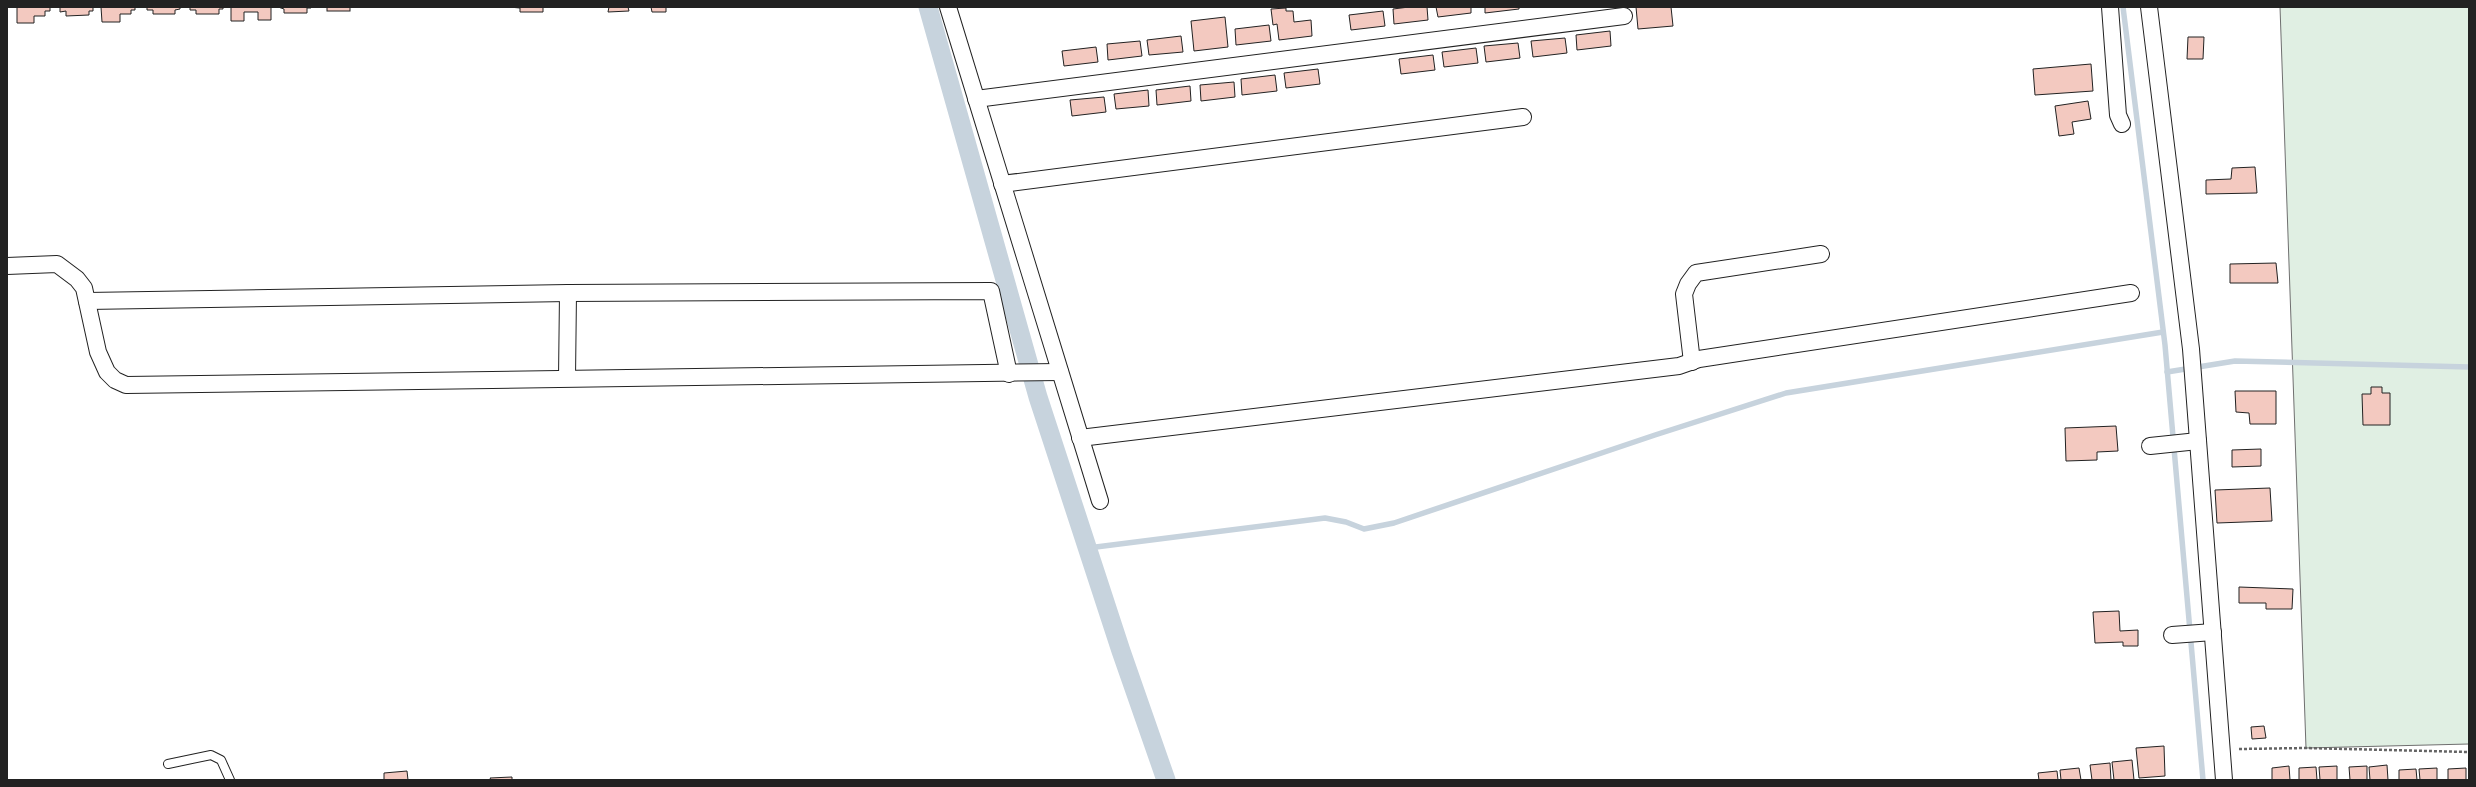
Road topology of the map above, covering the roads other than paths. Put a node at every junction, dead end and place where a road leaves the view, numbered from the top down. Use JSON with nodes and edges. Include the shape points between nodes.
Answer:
{"nodes":[{"id":1,"x":948,"y":7,"type":"edge"},
{"id":2,"x":2110,"y":7,"type":"edge"},
{"id":3,"x":2149,"y":7,"type":"edge"},
{"id":4,"x":1624,"y":16,"type":"dead end"},
{"id":5,"x":976,"y":99,"type":"junction"},
{"id":6,"x":1523,"y":117,"type":"dead end"},
{"id":7,"x":2122,"y":124,"type":"dead end"},
{"id":8,"x":1002,"y":184,"type":"junction"},
{"id":9,"x":1821,"y":254,"type":"dead end"},
{"id":10,"x":7,"y":266,"type":"edge"},
{"id":11,"x":568,"y":293,"type":"junction"},
{"id":12,"x":2131,"y":293,"type":"dead end"},
{"id":13,"x":87,"y":301,"type":"junction"},
{"id":14,"x":1692,"y":362,"type":"junction"},
{"id":15,"x":1055,"y":373,"type":"junction"},
{"id":16,"x":1013,"y":374,"type":"junction"},
{"id":17,"x":568,"y":378,"type":"junction"},
{"id":18,"x":1080,"y":438,"type":"junction"},
{"id":19,"x":2192,"y":442,"type":"junction"},
{"id":20,"x":2155,"y":446,"type":"dead end"},
{"id":21,"x":1100,"y":501,"type":"dead end"},
{"id":22,"x":2207,"y":632,"type":"junction"},
{"id":23,"x":2175,"y":635,"type":"dead end"},
{"id":24,"x":168,"y":764,"type":"dead end"},
{"id":25,"x":230,"y":780,"type":"edge"},
{"id":26,"x":2224,"y":780,"type":"edge"}],
"edges":[{"from":1,"to":5,"type":"street"},
{"from":2,"to":7,"type":"street","via":[[2118,115]]},
{"from":3,"to":19,"type":"street","via":[[2192,365]]},
{"from":4,"to":5,"type":"street"},
{"from":5,"to":8,"type":"street"},
{"from":6,"to":8,"type":"street"},
{"from":8,"to":15,"type":"street"},
{"from":9,"to":14,"type":"street","via":[[1696,273],[1684,294]]},
{"from":10,"to":13,"type":"street","via":[[57,264],[77,279],[84,288]]},
{"from":11,"to":13,"type":"street"},
{"from":11,"to":16,"type":"street","via":[[991,291]]},
{"from":11,"to":17,"type":"street"},
{"from":12,"to":14,"type":"street"},
{"from":13,"to":17,"type":"street","via":[[98,352],[107,372],[126,384]]},
{"from":14,"to":18,"type":"street","via":[[1679,366]]},
{"from":15,"to":16,"type":"street"},
{"from":15,"to":18,"type":"street"},
{"from":16,"to":17,"type":"street"},
{"from":18,"to":21,"type":"street"},
{"from":19,"to":20,"type":"street"},
{"from":19,"to":22,"type":"street"},
{"from":22,"to":23,"type":"street"},
{"from":22,"to":26,"type":"street"},
{"from":24,"to":25,"type":"lane","via":[[211,755],[221,760]]}]}
